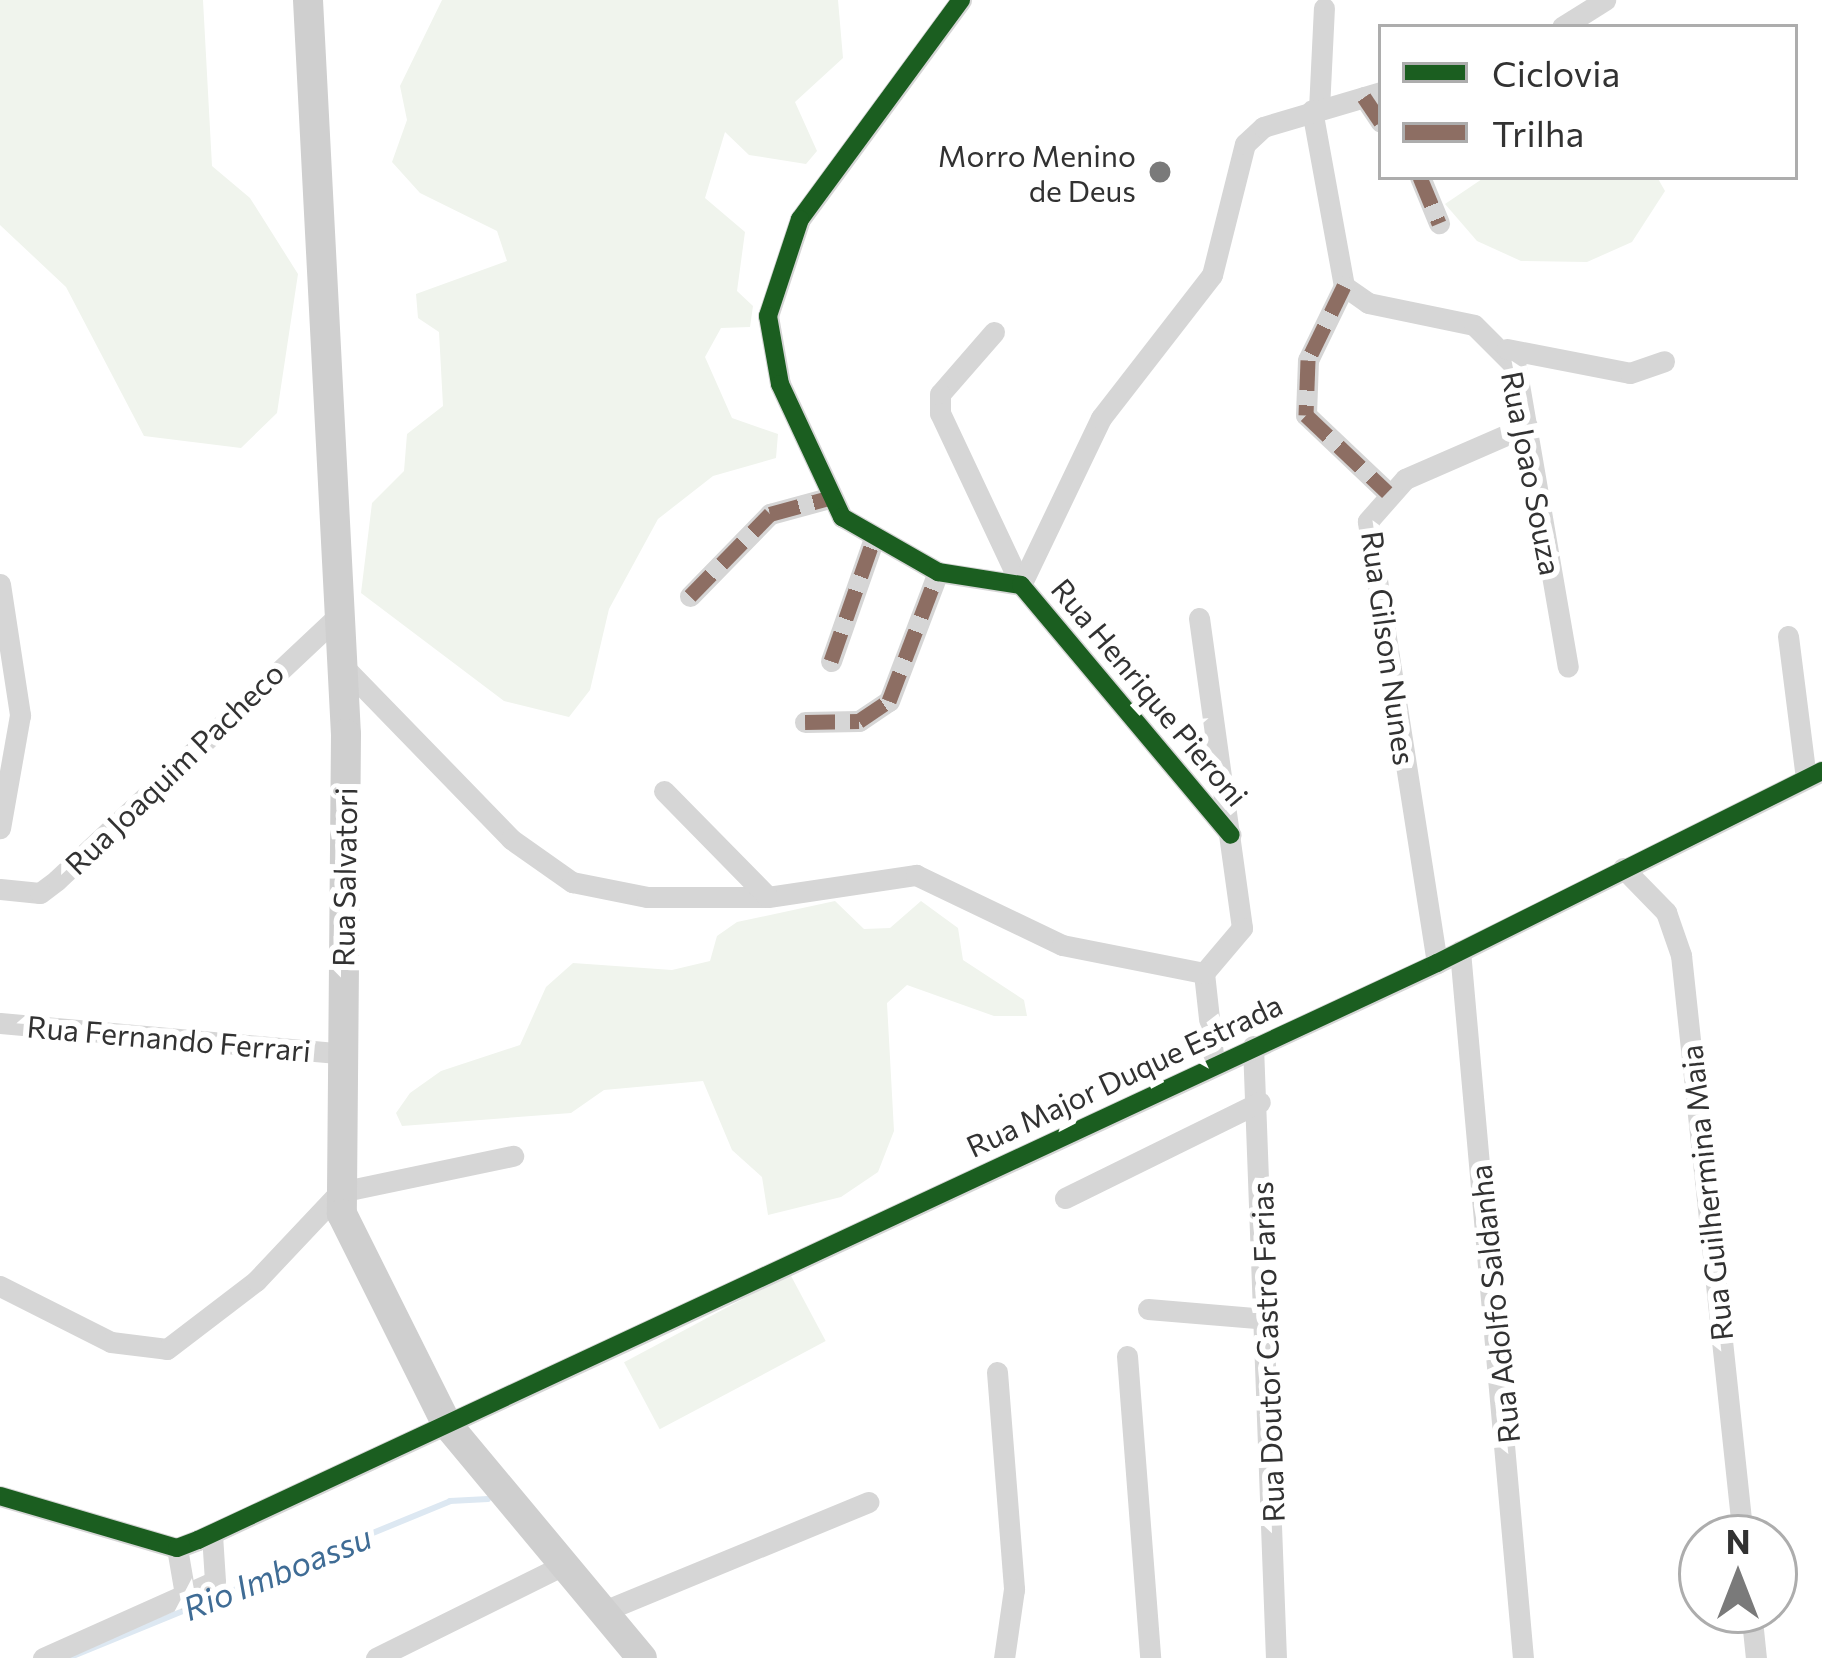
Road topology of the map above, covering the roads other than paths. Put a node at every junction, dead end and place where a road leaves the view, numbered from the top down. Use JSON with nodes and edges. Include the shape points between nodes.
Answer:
{"nodes":[{"id":1,"x":308,"y":0,"type":"edge"},
{"id":2,"x":961,"y":0,"type":"edge"},
{"id":3,"x":1605,"y":0,"type":"edge"},
{"id":4,"x":1324,"y":8,"type":"dead end"},
{"id":5,"x":1567,"y":24,"type":"edge"},
{"id":6,"x":1372,"y":95,"type":"edge"},
{"id":7,"x":1315,"y":110,"type":"junction"},
{"id":8,"x":1421,"y":180,"type":"edge"},
{"id":9,"x":1439,"y":223,"type":"dead end"},
{"id":10,"x":1344,"y":286,"type":"junction"},
{"id":11,"x":994,"y":332,"type":"dead end"},
{"id":12,"x":1507,"y":349,"type":"junction"},
{"id":13,"x":1664,"y":361,"type":"dead end"},
{"id":14,"x":1527,"y":426,"type":"junction"},
{"id":15,"x":1387,"y":492,"type":"junction"},
{"id":16,"x":829,"y":498,"type":"junction"},
{"id":17,"x":873,"y":542,"type":"junction"},
{"id":18,"x":938,"y":572,"type":"junction"},
{"id":19,"x":0,"y":584,"type":"edge"},
{"id":20,"x":1021,"y":585,"type":"junction"},
{"id":21,"x":690,"y":596,"type":"dead end"},
{"id":22,"x":338,"y":616,"type":"junction"},
{"id":23,"x":1199,"y":618,"type":"dead end"},
{"id":24,"x":1788,"y":636,"type":"dead end"},
{"id":25,"x":831,"y":662,"type":"dead end"},
{"id":26,"x":342,"y":665,"type":"junction"},
{"id":27,"x":1568,"y":667,"type":"dead end"},
{"id":28,"x":20,"y":716,"type":"junction"},
{"id":29,"x":805,"y":722,"type":"dead end"},
{"id":30,"x":0,"y":730,"type":"edge"},
{"id":31,"x":1814,"y":775,"type":"edge"},
{"id":32,"x":664,"y":791,"type":"dead end"},
{"id":33,"x":0,"y":828,"type":"edge"},
{"id":34,"x":1231,"y":835,"type":"junction"},
{"id":35,"x":1623,"y":868,"type":"junction"},
{"id":36,"x":0,"y":889,"type":"edge"},
{"id":37,"x":767,"y":897,"type":"junction"},
{"id":38,"x":1460,"y":951,"type":"junction"},
{"id":39,"x":1437,"y":963,"type":"junction"},
{"id":40,"x":1204,"y":973,"type":"junction"},
{"id":41,"x":0,"y":1023,"type":"edge"},
{"id":42,"x":1253,"y":1046,"type":"junction"},
{"id":43,"x":338,"y":1053,"type":"junction"},
{"id":44,"x":1214,"y":1063,"type":"junction"},
{"id":45,"x":1260,"y":1102,"type":"junction"},
{"id":46,"x":514,"y":1156,"type":"dead end"},
{"id":47,"x":340,"y":1192,"type":"junction"},
{"id":48,"x":1065,"y":1198,"type":"dead end"},
{"id":49,"x":0,"y":1286,"type":"edge"},
{"id":50,"x":1148,"y":1309,"type":"dead end"},
{"id":51,"x":1266,"y":1319,"type":"junction"},
{"id":52,"x":1127,"y":1356,"type":"dead end"},
{"id":53,"x":997,"y":1372,"type":"dead end"},
{"id":54,"x":446,"y":1423,"type":"junction"},
{"id":55,"x":0,"y":1496,"type":"edge"},
{"id":56,"x":868,"y":1502,"type":"dead end"},
{"id":57,"x":1740,"y":1514,"type":"edge"},
{"id":58,"x":212,"y":1534,"type":"junction"},
{"id":59,"x":177,"y":1548,"type":"junction"},
{"id":60,"x":567,"y":1563,"type":"junction"},
{"id":61,"x":186,"y":1600,"type":"junction"},
{"id":62,"x":604,"y":1611,"type":"junction"},
{"id":63,"x":44,"y":1658,"type":"edge"},
{"id":64,"x":376,"y":1658,"type":"edge"},
{"id":65,"x":642,"y":1658,"type":"edge"},
{"id":66,"x":1004,"y":1658,"type":"edge"},
{"id":67,"x":1150,"y":1658,"type":"edge"},
{"id":68,"x":1276,"y":1658,"type":"edge"},
{"id":69,"x":1522,"y":1658,"type":"edge"}],
"edges":[{"from":1,"to":22,"type":"main road","name":"Rua Salvatori","via":[[328,218]]},
{"from":2,"to":16,"type":"street","name":"Rua Henrique Pieroni","via":[[822,182],[779,268],[770,352]]},
{"from":3,"to":5,"type":"street"},
{"from":4,"to":7,"type":"street"},
{"from":6,"to":7,"type":"street"},
{"from":7,"to":10,"type":"street"},
{"from":7,"to":20,"type":"street","via":[[1245,144],[1212,274],[1101,418]]},
{"from":8,"to":9,"type":"street"},
{"from":10,"to":12,"type":"street","name":"Rua Joao Souza","via":[[1368,303],[1458,318]]},
{"from":10,"to":15,"type":"street","via":[[1308,360],[1306,415]]},
{"from":11,"to":20,"type":"street","via":[[940,394],[940,413]]},
{"from":12,"to":13,"type":"street","via":[[1630,373]]},
{"from":12,"to":14,"type":"street","name":"Rua Joao Souza"},
{"from":14,"to":15,"type":"street","name":"Rua Gilson Nunes"},
{"from":14,"to":27,"type":"street","name":"Rua Joao Souza"},
{"from":15,"to":39,"type":"street","name":"Rua Gilson Nunes","via":[[1368,541]]},
{"from":16,"to":17,"type":"street","name":"Rua Henrique Pieroni"},
{"from":16,"to":21,"type":"street","via":[[770,514]]},
{"from":17,"to":18,"type":"street","name":"Rua Henrique Pieroni"},
{"from":17,"to":25,"type":"street"},
{"from":18,"to":20,"type":"street","name":"Rua Henrique Pieroni"},
{"from":18,"to":29,"type":"street","via":[[890,701],[859,721]]},
{"from":19,"to":28,"type":"street"},
{"from":20,"to":34,"type":"street","name":"Rua Henrique Pieroni"},
{"from":22,"to":26,"type":"main road","name":"Rua Salvatori"},
{"from":22,"to":36,"type":"street","name":"Rua Joaquim Pacheco","via":[[57,880],[40,893]]},
{"from":23,"to":34,"type":"street"},
{"from":24,"to":31,"type":"street"},
{"from":26,"to":37,"type":"street","via":[[512,839],[572,881],[646,897]]},
{"from":26,"to":43,"type":"main road","name":"Rua Salvatori"},
{"from":28,"to":30,"type":"street"},
{"from":28,"to":33,"type":"street"},
{"from":31,"to":35,"type":"street","name":"Rua Major Duque Estrada"},
{"from":32,"to":37,"type":"street"},
{"from":34,"to":40,"type":"street","via":[[1242,928]]},
{"from":35,"to":38,"type":"street","name":"Rua Major Duque Estrada"},
{"from":35,"to":57,"type":"street","name":"Rua Guilhermina Maia","via":[[1666,912],[1681,955]]},
{"from":37,"to":40,"type":"street","via":[[916,875],[1062,945]]},
{"from":38,"to":39,"type":"street","name":"Rua Major Duque Estrada"},
{"from":38,"to":69,"type":"street","name":"Rua Adolfo Saldanha"},
{"from":39,"to":42,"type":"street","name":"Rua Major Duque Estrada"},
{"from":40,"to":44,"type":"street"},
{"from":41,"to":43,"type":"street","name":"Rua Fernando Ferrari"},
{"from":42,"to":44,"type":"street","name":"Rua Major Duque Estrada"},
{"from":42,"to":45,"type":"street","name":"Rua Doutor Castro Farias"},
{"from":43,"to":47,"type":"main road","name":"Rua Salvatori"},
{"from":44,"to":54,"type":"street","name":"Rua Major Duque Estrada"},
{"from":45,"to":48,"type":"street"},
{"from":45,"to":51,"type":"street","name":"Rua Doutor Castro Farias"},
{"from":46,"to":47,"type":"street"},
{"from":47,"to":49,"type":"street","via":[[256,1281],[167,1349],[111,1342]]},
{"from":47,"to":54,"type":"main road","name":"Rua Salvatori","via":[[354,1255]]},
{"from":50,"to":51,"type":"street"},
{"from":51,"to":68,"type":"street","name":"Rua Doutor Castro Farias"},
{"from":52,"to":67,"type":"street"},
{"from":53,"to":66,"type":"street","via":[[1014,1589]]},
{"from":54,"to":58,"type":"street","name":"Rua Major Duque Estrada"},
{"from":54,"to":60,"type":"main road","name":"Rua Salvatori"},
{"from":55,"to":59,"type":"street"},
{"from":56,"to":62,"type":"street"},
{"from":58,"to":59,"type":"street","name":"Rua Major Duque Estrada"},
{"from":58,"to":61,"type":"street","via":[[215,1581]]},
{"from":59,"to":61,"type":"street"},
{"from":60,"to":62,"type":"main road","name":"Rua Salvatori"},
{"from":60,"to":64,"type":"street"},
{"from":61,"to":63,"type":"street"},
{"from":62,"to":65,"type":"main road","name":"Rua Salvatori"}]}
